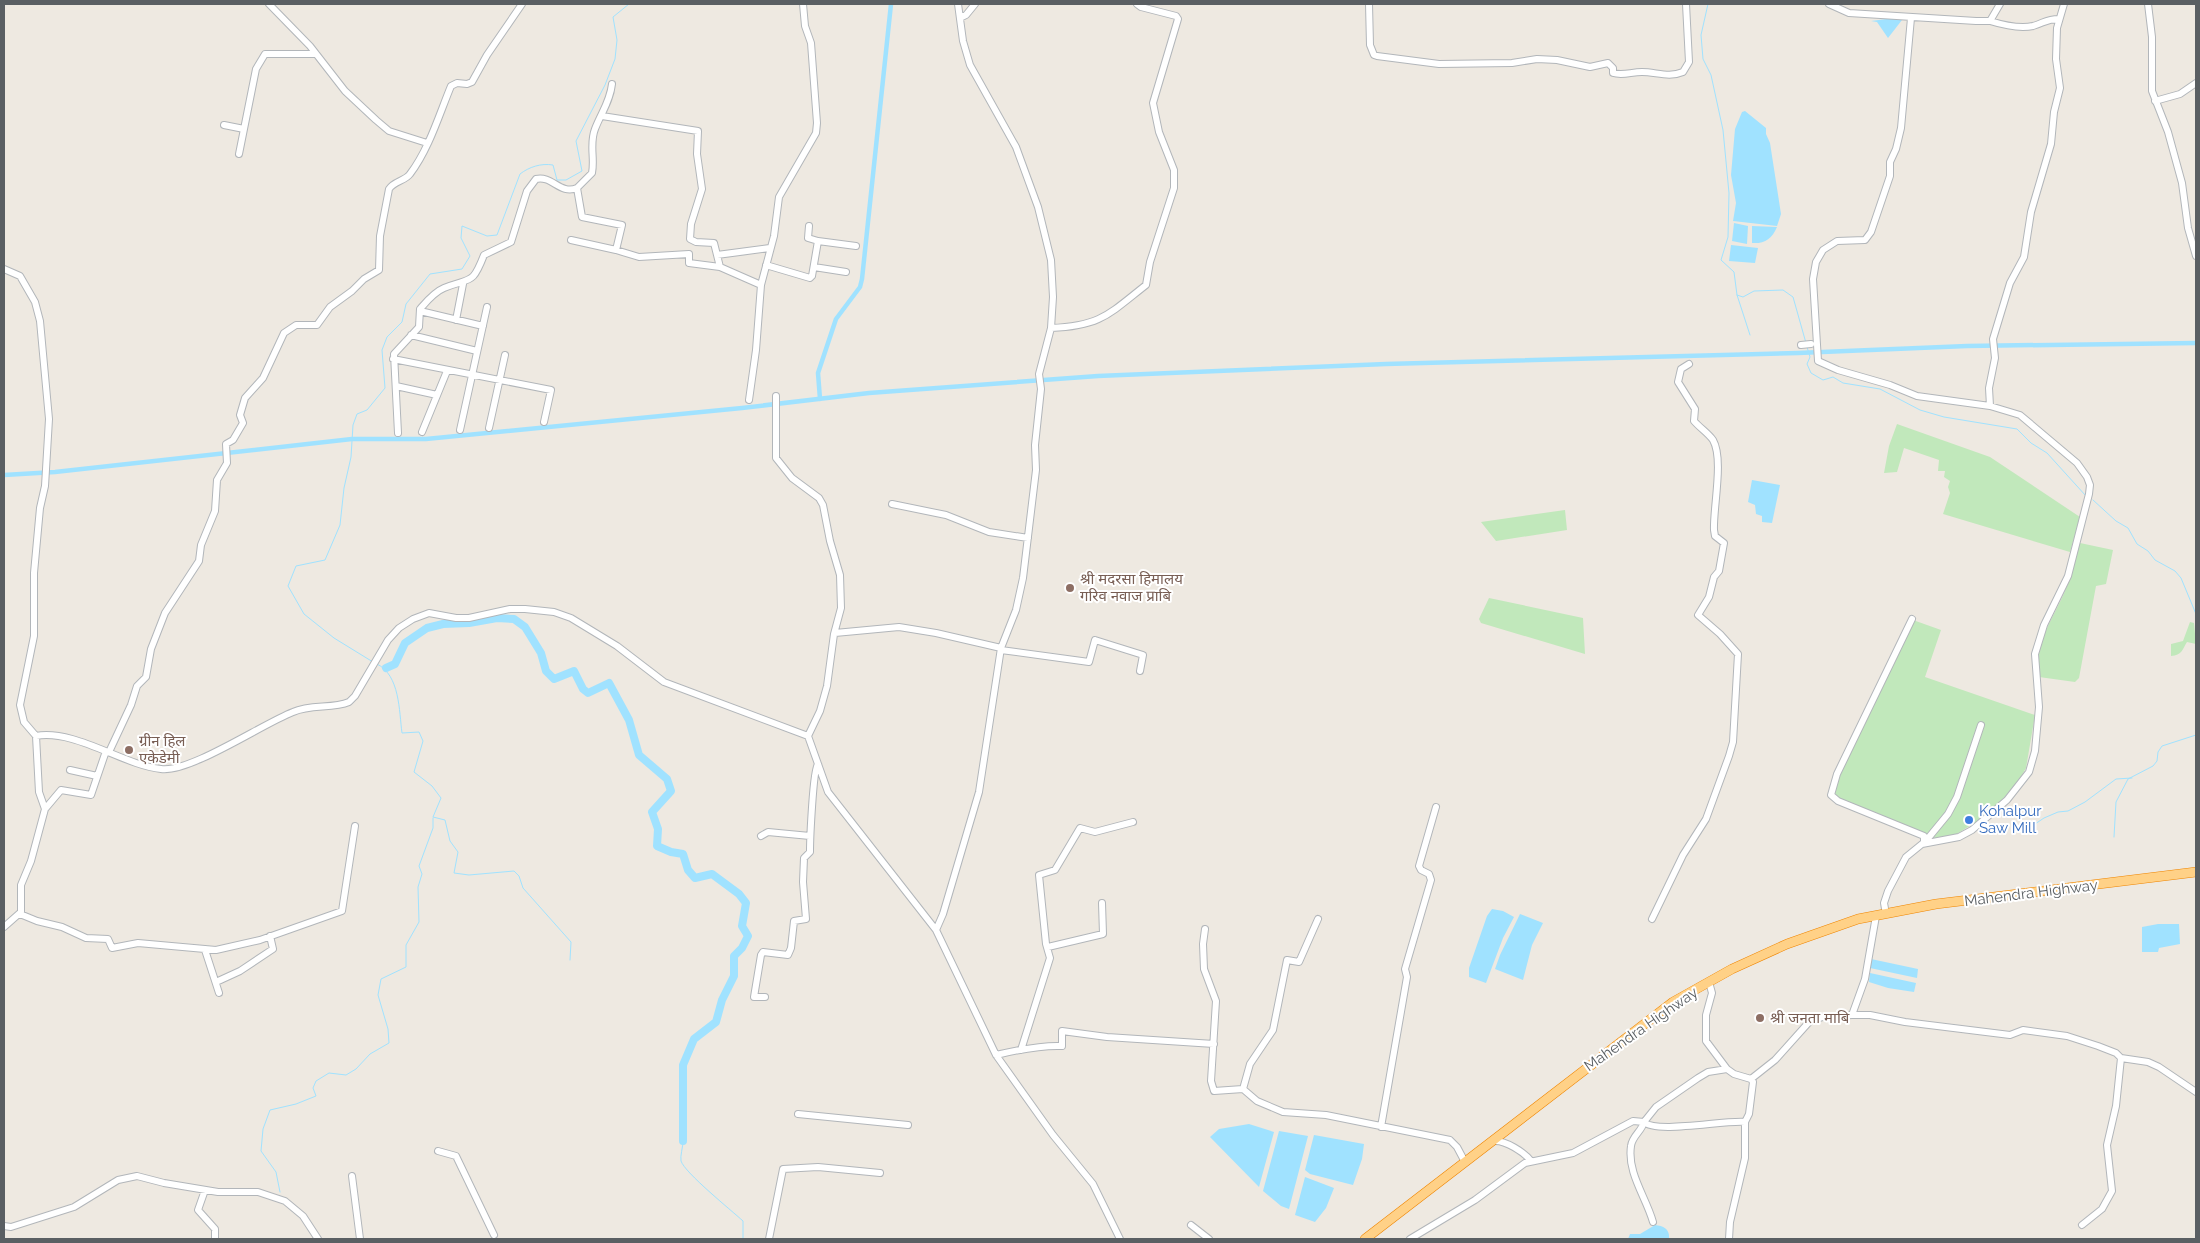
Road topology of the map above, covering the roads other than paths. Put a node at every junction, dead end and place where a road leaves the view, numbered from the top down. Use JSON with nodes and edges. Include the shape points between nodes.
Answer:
{"nodes":[{"id":1,"x":270,"y":4,"type":"edge"},
{"id":2,"x":522,"y":4,"type":"edge"},
{"id":3,"x":803,"y":4,"type":"edge"},
{"id":4,"x":958,"y":4,"type":"edge"},
{"id":5,"x":975,"y":4,"type":"edge"},
{"id":6,"x":1138,"y":4,"type":"edge"},
{"id":7,"x":1369,"y":4,"type":"edge"},
{"id":8,"x":1686,"y":4,"type":"edge"},
{"id":9,"x":1829,"y":4,"type":"edge"},
{"id":10,"x":2000,"y":4,"type":"edge"},
{"id":11,"x":2064,"y":4,"type":"edge"},
{"id":12,"x":2148,"y":4,"type":"edge"},
{"id":13,"x":960,"y":18,"type":"junction"},
{"id":14,"x":1911,"y":18,"type":"junction"},
{"id":15,"x":2059,"y":19,"type":"junction"},
{"id":16,"x":1990,"y":21,"type":"junction"},
{"id":17,"x":316,"y":54,"type":"junction"},
{"id":18,"x":2196,"y":83,"type":"edge"},
{"id":19,"x":612,"y":84,"type":"dead end"},
{"id":20,"x":2156,"y":101,"type":"junction"},
{"id":21,"x":602,"y":116,"type":"junction"},
{"id":22,"x":224,"y":125,"type":"dead end"},
{"id":23,"x":244,"y":129,"type":"junction"},
{"id":24,"x":427,"y":143,"type":"junction"},
{"id":25,"x":239,"y":154,"type":"dead end"},
{"id":26,"x":577,"y":188,"type":"junction"},
{"id":27,"x":810,"y":226,"type":"dead end"},
{"id":28,"x":571,"y":240,"type":"dead end"},
{"id":29,"x":818,"y":241,"type":"junction"},
{"id":30,"x":856,"y":246,"type":"dead end"},
{"id":31,"x":770,"y":248,"type":"junction"},
{"id":32,"x":616,"y":250,"type":"junction"},
{"id":33,"x":717,"y":255,"type":"junction"},
{"id":34,"x":2196,"y":256,"type":"edge"},
{"id":35,"x":766,"y":265,"type":"junction"},
{"id":36,"x":814,"y":267,"type":"junction"},
{"id":37,"x":720,"y":268,"type":"junction"},
{"id":38,"x":4,"y":269,"type":"edge"},
{"id":39,"x":846,"y":272,"type":"dead end"},
{"id":40,"x":463,"y":284,"type":"junction"},
{"id":41,"x":761,"y":285,"type":"junction"},
{"id":42,"x":487,"y":307,"type":"dead end"},
{"id":43,"x":420,"y":311,"type":"junction"},
{"id":44,"x":456,"y":320,"type":"junction"},
{"id":45,"x":483,"y":326,"type":"junction"},
{"id":46,"x":1051,"y":328,"type":"junction"},
{"id":47,"x":411,"y":336,"type":"junction"},
{"id":48,"x":1814,"y":344,"type":"junction"},
{"id":49,"x":1801,"y":345,"type":"dead end"},
{"id":50,"x":477,"y":351,"type":"junction"},
{"id":51,"x":506,"y":355,"type":"dead end"},
{"id":52,"x":393,"y":359,"type":"junction"},
{"id":53,"x":1689,"y":364,"type":"dead end"},
{"id":54,"x":446,"y":371,"type":"junction"},
{"id":55,"x":471,"y":376,"type":"junction"},
{"id":56,"x":499,"y":380,"type":"junction"},
{"id":57,"x":396,"y":386,"type":"junction"},
{"id":58,"x":437,"y":394,"type":"junction"},
{"id":59,"x":776,"y":397,"type":"dead end"},
{"id":60,"x":749,"y":400,"type":"dead end"},
{"id":61,"x":1990,"y":406,"type":"junction"},
{"id":62,"x":544,"y":422,"type":"dead end"},
{"id":63,"x":489,"y":428,"type":"dead end"},
{"id":64,"x":460,"y":430,"type":"dead end"},
{"id":65,"x":422,"y":432,"type":"dead end"},
{"id":66,"x":398,"y":433,"type":"dead end"},
{"id":67,"x":892,"y":504,"type":"dead end"},
{"id":68,"x":1028,"y":538,"type":"junction"},
{"id":69,"x":1912,"y":618,"type":"dead end"},
{"id":70,"x":835,"y":633,"type":"junction"},
{"id":71,"x":1001,"y":649,"type":"junction"},
{"id":72,"x":1140,"y":671,"type":"dead end"},
{"id":73,"x":1981,"y":725,"type":"dead end"},
{"id":74,"x":36,"y":736,"type":"junction"},
{"id":75,"x":808,"y":736,"type":"junction"},
{"id":76,"x":108,"y":751,"type":"junction"},
{"id":77,"x":818,"y":764,"type":"junction"},
{"id":78,"x":70,"y":770,"type":"dead end"},
{"id":79,"x":97,"y":776,"type":"junction"},
{"id":80,"x":1436,"y":807,"type":"dead end"},
{"id":81,"x":45,"y":809,"type":"junction"},
{"id":82,"x":1133,"y":822,"type":"dead end"},
{"id":83,"x":355,"y":826,"type":"dead end"},
{"id":84,"x":761,"y":836,"type":"dead end"},
{"id":85,"x":810,"y":836,"type":"junction"},
{"id":86,"x":1924,"y":843,"type":"junction"},
{"id":87,"x":2196,"y":872,"type":"edge"},
{"id":88,"x":1102,"y":903,"type":"dead end"},
{"id":89,"x":20,"y":914,"type":"junction"},
{"id":90,"x":1886,"y":914,"type":"junction"},
{"id":91,"x":1876,"y":916,"type":"junction"},
{"id":92,"x":1318,"y":919,"type":"dead end"},
{"id":93,"x":1652,"y":919,"type":"dead end"},
{"id":94,"x":4,"y":927,"type":"edge"},
{"id":95,"x":1205,"y":929,"type":"dead end"},
{"id":96,"x":936,"y":930,"type":"junction"},
{"id":97,"x":270,"y":936,"type":"junction"},
{"id":98,"x":1048,"y":947,"type":"junction"},
{"id":99,"x":205,"y":950,"type":"junction"},
{"id":100,"x":216,"y":982,"type":"junction"},
{"id":101,"x":1709,"y":982,"type":"junction"},
{"id":102,"x":219,"y":992,"type":"dead end"},
{"id":103,"x":765,"y":997,"type":"dead end"},
{"id":104,"x":1852,"y":1015,"type":"junction"},
{"id":105,"x":1214,"y":1044,"type":"junction"},
{"id":106,"x":1021,"y":1050,"type":"junction"},
{"id":107,"x":996,"y":1055,"type":"junction"},
{"id":108,"x":2121,"y":1058,"type":"junction"},
{"id":109,"x":1727,"y":1069,"type":"junction"},
{"id":110,"x":1751,"y":1079,"type":"junction"},
{"id":111,"x":1243,"y":1089,"type":"junction"},
{"id":112,"x":2196,"y":1092,"type":"edge"},
{"id":113,"x":798,"y":1114,"type":"dead end"},
{"id":114,"x":1644,"y":1122,"type":"junction"},
{"id":115,"x":1745,"y":1122,"type":"junction"},
{"id":116,"x":908,"y":1125,"type":"dead end"},
{"id":117,"x":1381,"y":1127,"type":"junction"},
{"id":118,"x":1491,"y":1142,"type":"junction"},
{"id":119,"x":438,"y":1151,"type":"dead end"},
{"id":120,"x":1530,"y":1161,"type":"junction"},
{"id":121,"x":1465,"y":1162,"type":"junction"},
{"id":122,"x":880,"y":1172,"type":"dead end"},
{"id":123,"x":352,"y":1176,"type":"dead end"},
{"id":124,"x":205,"y":1190,"type":"junction"},
{"id":125,"x":1654,"y":1222,"type":"dead end"},
{"id":126,"x":1191,"y":1225,"type":"dead end"},
{"id":127,"x":4,"y":1226,"type":"edge"},
{"id":128,"x":2082,"y":1226,"type":"dead end"},
{"id":129,"x":494,"y":1235,"type":"dead end"},
{"id":130,"x":215,"y":1239,"type":"edge"},
{"id":131,"x":318,"y":1239,"type":"edge"},
{"id":132,"x":360,"y":1239,"type":"edge"},
{"id":133,"x":769,"y":1239,"type":"edge"},
{"id":134,"x":1120,"y":1239,"type":"edge"},
{"id":135,"x":1209,"y":1239,"type":"edge"},
{"id":136,"x":1365,"y":1239,"type":"edge"},
{"id":137,"x":1410,"y":1239,"type":"edge"},
{"id":138,"x":1729,"y":1239,"type":"edge"}],
"edges":[{"from":1,"to":17,"type":"street"},
{"from":2,"to":24,"type":"street","via":[[472,82],[452,86]]},
{"from":3,"to":31,"type":"street","via":[[811,44],[816,132],[779,197]]},
{"from":4,"to":13,"type":"street"},
{"from":5,"to":13,"type":"street"},
{"from":6,"to":46,"type":"street","via":[[1141,8],[1178,19],[1153,102],[1159,132],[1174,170],[1171,202],[1150,262],[1146,285],[1103,318],[1086,325]]},
{"from":7,"to":8,"type":"street","via":[[1370,45],[1377,56],[1439,64],[1512,63],[1538,59],[1590,67],[1608,63],[1616,74],[1677,74],[1687,68]]},
{"from":9,"to":14,"type":"street","via":[[1849,13]]},
{"from":10,"to":16,"type":"street"},
{"from":11,"to":15,"type":"street"},
{"from":12,"to":20,"type":"street","via":[[2152,91]]},
{"from":13,"to":46,"type":"street","via":[[970,65],[1016,146],[1047,237],[1053,280]]},
{"from":14,"to":16,"type":"street"},
{"from":14,"to":48,"type":"street","via":[[1901,128],[1890,162],[1890,176],[1871,232],[1864,240],[1836,241],[1823,250],[1816,262],[1813,280]]},
{"from":15,"to":16,"type":"street","via":[[2046,19],[2026,27]]},
{"from":15,"to":61,"type":"street","via":[[2056,59],[2060,88],[2049,154],[2031,212],[2024,257],[2008,288],[1993,339],[1995,358],[1988,388]]},
{"from":17,"to":23,"type":"street","via":[[265,54],[256,69]]},
{"from":17,"to":24,"type":"street","via":[[345,91],[389,131]]},
{"from":18,"to":20,"type":"street","via":[[2180,94]]},
{"from":19,"to":21,"type":"street","via":[[609,102]]},
{"from":20,"to":34,"type":"street","via":[[2182,183],[2188,228]]},
{"from":21,"to":26,"type":"street","via":[[591,143],[592,173]]},
{"from":21,"to":33,"type":"street","via":[[698,131],[697,154],[702,190],[690,239],[714,243]]},
{"from":22,"to":23,"type":"street"},
{"from":23,"to":25,"type":"street"},
{"from":24,"to":76,"type":"street","via":[[409,175],[392,184],[389,190],[380,236],[378,270],[330,307],[317,325],[296,325],[284,334],[263,378],[245,398],[240,416],[243,423],[226,444],[228,463],[218,480],[215,511],[201,545],[199,561],[165,612],[151,649],[146,677],[137,686]]},
{"from":26,"to":32,"type":"street","via":[[582,217],[622,225]]},
{"from":26,"to":40,"type":"street","via":[[564,189],[544,178],[532,182],[511,242],[484,255],[475,276]]},
{"from":27,"to":29,"type":"street","via":[[808,238]]},
{"from":28,"to":32,"type":"street"},
{"from":29,"to":30,"type":"street"},
{"from":29,"to":36,"type":"street"},
{"from":31,"to":33,"type":"street"},
{"from":31,"to":35,"type":"street"},
{"from":32,"to":37,"type":"street","via":[[639,257],[689,254],[689,263]]},
{"from":33,"to":37,"type":"street"},
{"from":35,"to":36,"type":"street","via":[[808,278],[812,276]]},
{"from":35,"to":41,"type":"street"},
{"from":36,"to":39,"type":"street"},
{"from":37,"to":41,"type":"street"},
{"from":38,"to":74,"type":"street","via":[[18,274],[35,302],[40,321],[49,419],[34,573],[34,636],[20,705],[24,722]]},
{"from":40,"to":43,"type":"street","via":[[443,288]]},
{"from":40,"to":44,"type":"street"},
{"from":41,"to":60,"type":"street"},
{"from":42,"to":45,"type":"street"},
{"from":43,"to":44,"type":"street"},
{"from":43,"to":47,"type":"street","via":[[418,327]]},
{"from":44,"to":45,"type":"street"},
{"from":45,"to":50,"type":"street"},
{"from":46,"to":68,"type":"street","via":[[1039,374],[1036,470]]},
{"from":47,"to":50,"type":"street"},
{"from":47,"to":52,"type":"street","via":[[397,348]]},
{"from":48,"to":49,"type":"street"},
{"from":48,"to":61,"type":"street","via":[[1818,361],[1838,370],[1918,396]]},
{"from":50,"to":55,"type":"street"},
{"from":51,"to":56,"type":"street"},
{"from":52,"to":54,"type":"street"},
{"from":52,"to":57,"type":"street"},
{"from":53,"to":93,"type":"street","via":[[1681,369],[1678,382],[1695,409],[1694,421],[1715,444],[1718,481],[1714,530],[1715,536],[1724,543],[1710,597],[1698,615],[1738,654],[1738,682],[1733,742],[1725,768],[1706,819],[1687,848]]},
{"from":54,"to":55,"type":"street"},
{"from":54,"to":58,"type":"street"},
{"from":55,"to":56,"type":"street"},
{"from":55,"to":64,"type":"street"},
{"from":56,"to":62,"type":"street","via":[[551,390]]},
{"from":56,"to":63,"type":"street"},
{"from":57,"to":58,"type":"street"},
{"from":57,"to":66,"type":"street"},
{"from":58,"to":65,"type":"street"},
{"from":59,"to":70,"type":"street","via":[[776,458],[792,478],[823,504],[841,582],[841,608]]},
{"from":61,"to":86,"type":"street","via":[[2020,415],[2058,446],[2085,473],[2090,485],[2089,494],[2068,576],[2044,625],[2035,654],[2039,707],[2028,772],[2007,800],[1972,830],[1959,837]]},
{"from":67,"to":68,"type":"street","via":[[946,515],[989,532]]},
{"from":68,"to":71,"type":"street","via":[[1019,598]]},
{"from":69,"to":86,"type":"street","via":[[1830,795],[1924,836]]},
{"from":70,"to":71,"type":"street","via":[[899,627]]},
{"from":70,"to":75,"type":"street","via":[[827,686]]},
{"from":71,"to":72,"type":"street","via":[[1088,662],[1095,640],[1143,655]]},
{"from":71,"to":96,"type":"street","via":[[979,792]]},
{"from":73,"to":86,"type":"street","via":[[1957,798]]},
{"from":74,"to":76,"type":"street","via":[[68,739]]},
{"from":74,"to":81,"type":"street","via":[[39,792]]},
{"from":75,"to":76,"type":"street","via":[[664,682],[617,646],[571,618],[554,612],[510,609],[470,618],[429,613],[399,628],[349,702],[295,711],[179,768],[156,768]]},
{"from":75,"to":77,"type":"street"},
{"from":76,"to":79,"type":"street"},
{"from":77,"to":85,"type":"street","via":[[813,772],[815,788]]},
{"from":77,"to":96,"type":"street","via":[[828,792]]},
{"from":78,"to":79,"type":"street"},
{"from":79,"to":81,"type":"street","via":[[91,795],[60,790]]},
{"from":80,"to":117,"type":"street","via":[[1419,866],[1431,880],[1405,969],[1407,977]]},
{"from":81,"to":89,"type":"street","via":[[21,885]]},
{"from":82,"to":98,"type":"street","via":[[1095,832],[1080,828],[1055,870],[1038,875]]},
{"from":83,"to":97,"type":"street","via":[[342,911]]},
{"from":84,"to":85,"type":"street","via":[[768,832]]},
{"from":85,"to":103,"type":"street","via":[[810,852],[804,858],[806,919],[794,921],[788,955],[763,952],[761,955],[754,997]]},
{"from":86,"to":90,"type":"street","via":[[1906,857],[1888,891],[1884,903]]},
{"from":87,"to":90,"type":"highway","name":"Mahendra Highway","via":[[1936,904]]},
{"from":88,"to":98,"type":"street","via":[[1103,934]]},
{"from":89,"to":94,"type":"street"},
{"from":89,"to":99,"type":"street","via":[[86,938],[108,940],[112,948],[138,943]]},
{"from":90,"to":91,"type":"highway","name":"Mahendra Highway"},
{"from":91,"to":101,"type":"highway","name":"Mahendra Highway","via":[[1787,944]]},
{"from":91,"to":104,"type":"street","via":[[1866,979]]},
{"from":92,"to":111,"type":"street","via":[[1299,962],[1287,960],[1273,1030],[1250,1064]]},
{"from":95,"to":105,"type":"street","via":[[1204,969],[1216,1001]]},
{"from":96,"to":107,"type":"street"},
{"from":97,"to":99,"type":"street","via":[[240,946]]},
{"from":97,"to":100,"type":"street","via":[[273,949],[240,971]]},
{"from":98,"to":106,"type":"street","via":[[1050,958]]},
{"from":99,"to":100,"type":"street"},
{"from":100,"to":102,"type":"street"},
{"from":101,"to":109,"type":"street","via":[[1712,993],[1706,1015],[1706,1041]]},
{"from":101,"to":118,"type":"highway","name":"Mahendra Highway","via":[[1658,1013]]},
{"from":104,"to":108,"type":"street","via":[[2003,1034],[2019,1034],[2023,1030],[2067,1036]]},
{"from":104,"to":110,"type":"street","via":[[1810,1021],[1776,1060]]},
{"from":105,"to":106,"type":"street","via":[[1062,1031],[1062,1046]]},
{"from":105,"to":111,"type":"street","via":[[1211,1081],[1214,1090]]},
{"from":106,"to":107,"type":"street"},
{"from":107,"to":134,"type":"street","via":[[1052,1135],[1093,1184]]},
{"from":108,"to":112,"type":"street","via":[[2159,1066]]},
{"from":108,"to":128,"type":"street","via":[[2116,1106],[2107,1145],[2112,1191],[2102,1209]]},
{"from":109,"to":110,"type":"street"},
{"from":109,"to":114,"type":"street","via":[[1708,1072],[1698,1078],[1656,1107]]},
{"from":110,"to":115,"type":"street","via":[[1749,1114]]},
{"from":111,"to":117,"type":"street","via":[[1283,1112],[1326,1115]]},
{"from":113,"to":116,"type":"street"},
{"from":114,"to":115,"type":"street","via":[[1674,1127]]},
{"from":114,"to":120,"type":"street","via":[[1633,1122],[1573,1153]]},
{"from":114,"to":125,"type":"street","via":[[1631,1146],[1631,1172],[1643,1192]]},
{"from":115,"to":138,"type":"street","via":[[1745,1158]]},
{"from":117,"to":121,"type":"street","via":[[1450,1140]]},
{"from":118,"to":120,"type":"street","via":[[1500,1140],[1522,1152]]},
{"from":118,"to":121,"type":"highway","name":"Mahendra Highway"},
{"from":119,"to":129,"type":"street","via":[[456,1156]]},
{"from":120,"to":137,"type":"street","via":[[1516,1167],[1475,1200]]},
{"from":121,"to":136,"type":"highway","name":"Mahendra Highway"},
{"from":122,"to":133,"type":"street","via":[[818,1167],[783,1169]]},
{"from":123,"to":132,"type":"street"},
{"from":124,"to":127,"type":"street","via":[[137,1176],[118,1180],[74,1207],[11,1227]]},
{"from":124,"to":130,"type":"street","via":[[198,1210],[215,1229]]},
{"from":124,"to":131,"type":"street","via":[[258,1192],[285,1201],[303,1216]]},
{"from":126,"to":135,"type":"street"}]}
